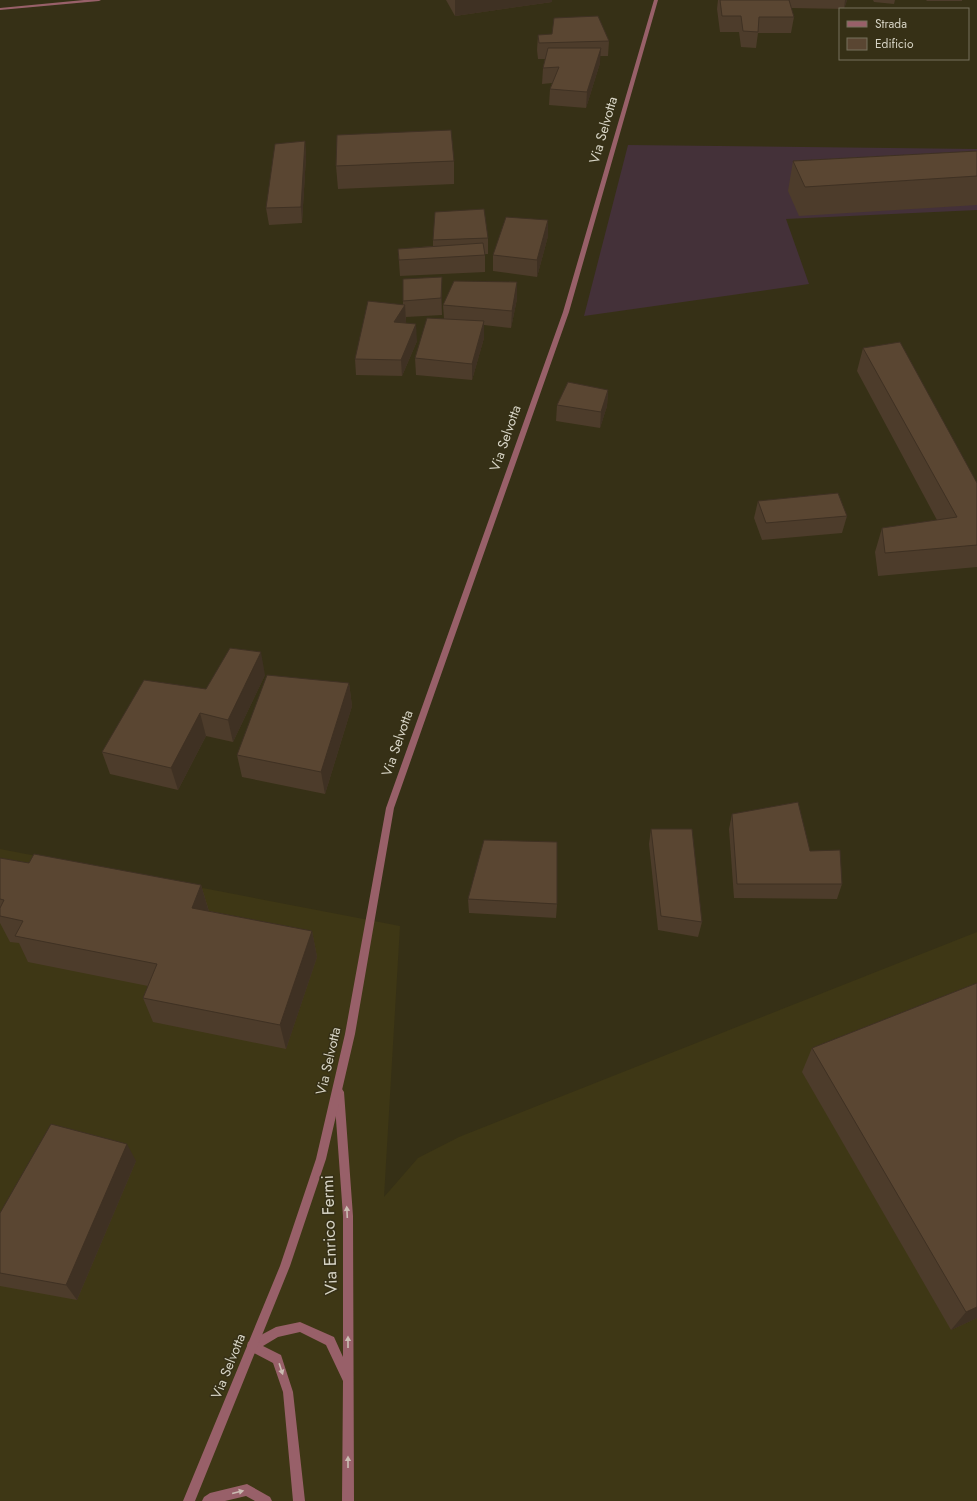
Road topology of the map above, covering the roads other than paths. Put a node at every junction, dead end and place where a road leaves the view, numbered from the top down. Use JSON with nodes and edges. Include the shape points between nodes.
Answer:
{"nodes":[{"id":1,"x":99,"y":0,"type":"edge"},
{"id":2,"x":656,"y":0,"type":"edge"},
{"id":3,"x":0,"y":9,"type":"edge"},
{"id":4,"x":338,"y":1087,"type":"junction"},
{"id":5,"x":252,"y":1346,"type":"junction"},
{"id":6,"x":348,"y":1381,"type":"junction"},
{"id":7,"x":189,"y":1501,"type":"edge"},
{"id":8,"x":208,"y":1501,"type":"edge"},
{"id":9,"x":266,"y":1501,"type":"edge"},
{"id":10,"x":299,"y":1501,"type":"edge"},
{"id":11,"x":348,"y":1501,"type":"edge"}],
"edges":[{"from":1,"to":3,"type":"street"},
{"from":2,"to":4,"type":"street","name":"Via Selvotta","via":[[566,312],[390,808],[350,1034]]},
{"from":4,"to":5,"type":"street","name":"Via Selvotta","via":[[321,1159],[285,1266]]},
{"from":6,"to":4,"type":"street","name":"Via Enrico Fermi","one_way":true,"via":[[348,1216]]},
{"from":5,"to":6,"type":"street","name":"Via Enrico Fermi","via":[[276,1332],[300,1327],[330,1341]]},
{"from":5,"to":7,"type":"street","name":"Via Selvotta"},
{"from":5,"to":10,"type":"street","one_way":true,"via":[[277,1358],[288,1392]]},
{"from":11,"to":6,"type":"street","name":"Via Enrico Fermi","one_way":true},
{"from":8,"to":9,"type":"street","one_way":true,"via":[[247,1490]]}]}
